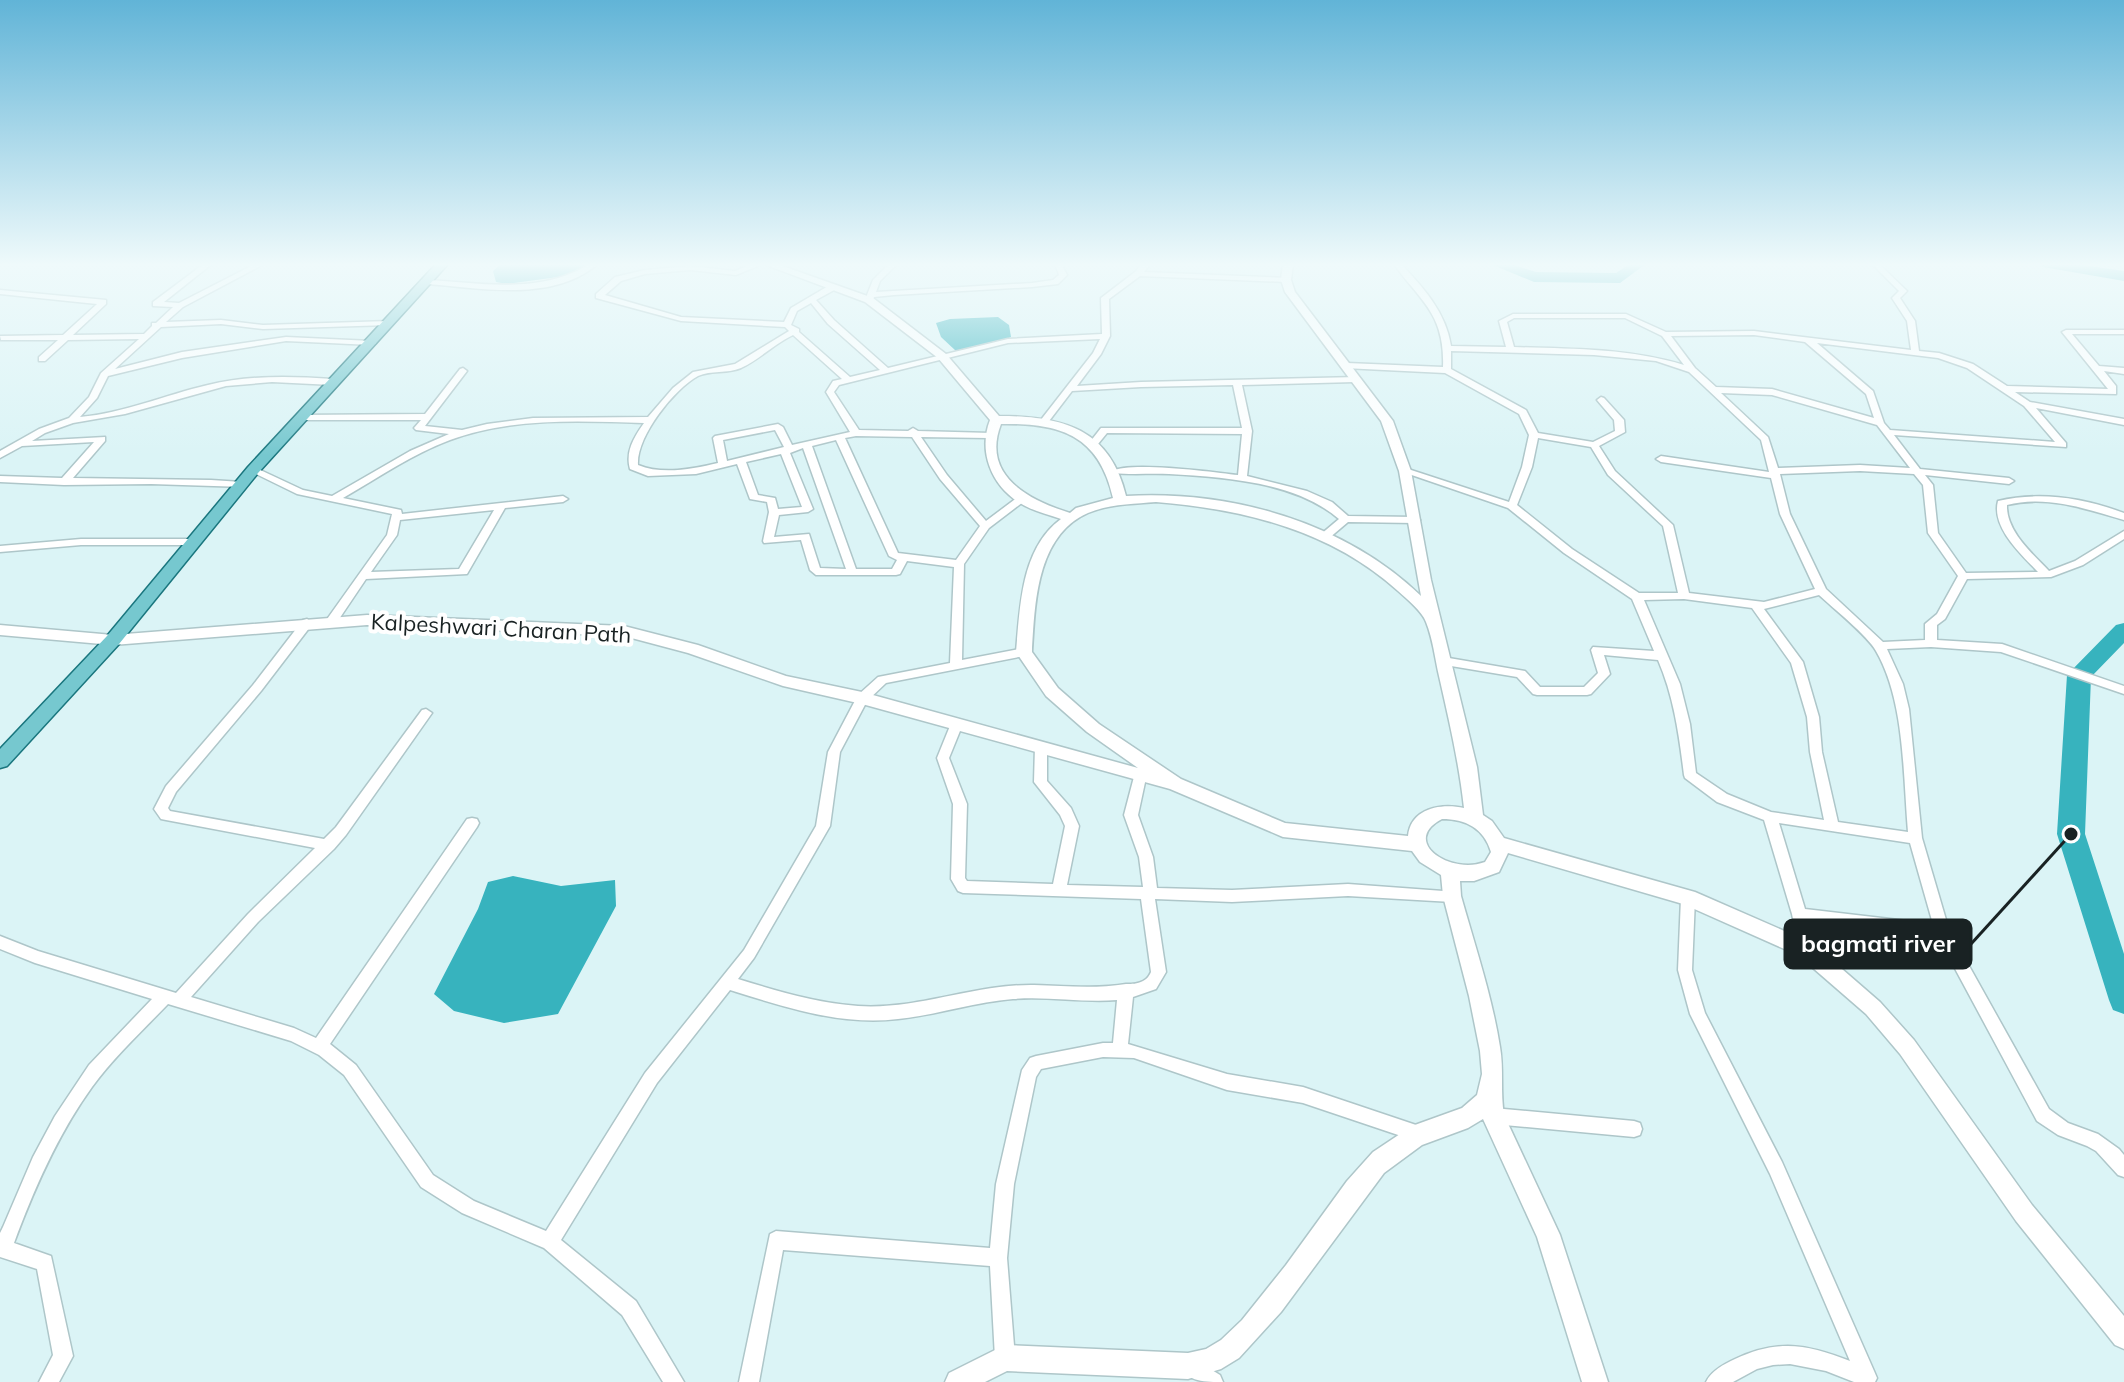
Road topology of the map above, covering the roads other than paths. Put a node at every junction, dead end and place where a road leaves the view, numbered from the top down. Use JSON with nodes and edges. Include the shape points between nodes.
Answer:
{"nodes":[{"id":1,"x":76,"y":327,"type":"edge"},
{"id":2,"x":152,"y":327,"type":"edge"},
{"id":3,"x":385,"y":327,"type":"edge"},
{"id":4,"x":791,"y":327,"type":"edge"},
{"id":5,"x":841,"y":327,"type":"edge"},
{"id":6,"x":907,"y":327,"type":"edge"},
{"id":7,"x":1106,"y":327,"type":"edge"},
{"id":8,"x":1317,"y":327,"type":"edge"},
{"id":9,"x":1442,"y":327,"type":"edge"},
{"id":10,"x":1505,"y":327,"type":"edge"},
{"id":11,"x":1654,"y":327,"type":"edge"},
{"id":12,"x":1912,"y":327,"type":"edge"},
{"id":13,"x":796,"y":331,"type":"junction"},
{"id":14,"x":2124,"y":332,"type":"edge"},
{"id":15,"x":1665,"y":334,"type":"junction"},
{"id":16,"x":143,"y":336,"type":"junction"},
{"id":17,"x":1106,"y":336,"type":"junction"},
{"id":18,"x":66,"y":337,"type":"junction"},
{"id":19,"x":1,"y":338,"type":"edge"},
{"id":20,"x":1808,"y":340,"type":"junction"},
{"id":21,"x":372,"y":343,"type":"junction"},
{"id":22,"x":1449,"y":348,"type":"junction"},
{"id":23,"x":1510,"y":348,"type":"junction"},
{"id":24,"x":1915,"y":352,"type":"junction"},
{"id":25,"x":942,"y":356,"type":"junction"},
{"id":26,"x":42,"y":359,"type":"dead end"},
{"id":27,"x":2097,"y":368,"type":"junction"},
{"id":28,"x":1447,"y":370,"type":"junction"},
{"id":29,"x":1692,"y":370,"type":"junction"},
{"id":30,"x":463,"y":371,"type":"dead end"},
{"id":31,"x":886,"y":371,"type":"junction"},
{"id":32,"x":2124,"y":371,"type":"edge"},
{"id":33,"x":1351,"y":373,"type":"junction"},
{"id":34,"x":104,"y":375,"type":"junction"},
{"id":35,"x":847,"y":379,"type":"junction"},
{"id":36,"x":333,"y":382,"type":"junction"},
{"id":37,"x":1237,"y":382,"type":"junction"},
{"id":38,"x":1070,"y":389,"type":"junction"},
{"id":39,"x":2007,"y":389,"type":"junction"},
{"id":40,"x":1712,"y":390,"type":"junction"},
{"id":41,"x":1601,"y":400,"type":"dead end"},
{"id":42,"x":2027,"y":404,"type":"junction"},
{"id":43,"x":302,"y":417,"type":"junction"},
{"id":44,"x":427,"y":417,"type":"junction"},
{"id":45,"x":72,"y":420,"type":"junction"},
{"id":46,"x":650,"y":420,"type":"junction"},
{"id":47,"x":996,"y":420,"type":"junction"},
{"id":48,"x":2124,"y":422,"type":"edge"},
{"id":49,"x":1043,"y":423,"type":"junction"},
{"id":50,"x":1883,"y":428,"type":"junction"},
{"id":51,"x":913,"y":431,"type":"junction"},
{"id":52,"x":1247,"y":431,"type":"junction"},
{"id":53,"x":462,"y":432,"type":"junction"},
{"id":54,"x":856,"y":433,"type":"junction"},
{"id":55,"x":988,"y":435,"type":"junction"},
{"id":56,"x":1534,"y":435,"type":"junction"},
{"id":57,"x":839,"y":436,"type":"junction"},
{"id":58,"x":1095,"y":442,"type":"junction"},
{"id":59,"x":17,"y":445,"type":"junction"},
{"id":60,"x":807,"y":445,"type":"junction"},
{"id":61,"x":1594,"y":445,"type":"junction"},
{"id":62,"x":788,"y":450,"type":"junction"},
{"id":63,"x":0,"y":455,"type":"edge"},
{"id":64,"x":1661,"y":459,"type":"dead end"},
{"id":65,"x":741,"y":461,"type":"junction"},
{"id":66,"x":723,"y":465,"type":"junction"},
{"id":67,"x":253,"y":470,"type":"junction"},
{"id":68,"x":1117,"y":471,"type":"junction"},
{"id":69,"x":1405,"y":471,"type":"junction"},
{"id":70,"x":1919,"y":471,"type":"junction"},
{"id":71,"x":1775,"y":473,"type":"junction"},
{"id":72,"x":0,"y":479,"type":"edge"},
{"id":73,"x":1242,"y":479,"type":"junction"},
{"id":74,"x":2009,"y":481,"type":"dead end"},
{"id":75,"x":64,"y":482,"type":"junction"},
{"id":76,"x":242,"y":485,"type":"junction"},
{"id":77,"x":563,"y":499,"type":"dead end"},
{"id":78,"x":1022,"y":499,"type":"junction"},
{"id":79,"x":1120,"y":499,"type":"junction"},
{"id":80,"x":332,"y":500,"type":"junction"},
{"id":81,"x":501,"y":506,"type":"junction"},
{"id":82,"x":1512,"y":506,"type":"junction"},
{"id":83,"x":774,"y":512,"type":"junction"},
{"id":84,"x":398,"y":517,"type":"junction"},
{"id":85,"x":2124,"y":517,"type":"edge"},
{"id":86,"x":1071,"y":518,"type":"junction"},
{"id":87,"x":1345,"y":519,"type":"junction"},
{"id":88,"x":1415,"y":520,"type":"junction"},
{"id":89,"x":985,"y":526,"type":"junction"},
{"id":90,"x":2124,"y":534,"type":"edge"},
{"id":91,"x":1324,"y":537,"type":"junction"},
{"id":92,"x":195,"y":542,"type":"junction"},
{"id":93,"x":0,"y":549,"type":"edge"},
{"id":94,"x":902,"y":560,"type":"junction"},
{"id":95,"x":959,"y":564,"type":"junction"},
{"id":96,"x":852,"y":572,"type":"junction"},
{"id":97,"x":2047,"y":575,"type":"junction"},
{"id":98,"x":365,"y":576,"type":"junction"},
{"id":99,"x":1963,"y":576,"type":"junction"},
{"id":100,"x":1821,"y":591,"type":"junction"},
{"id":101,"x":1684,"y":596,"type":"junction"},
{"id":102,"x":1637,"y":597,"type":"junction"},
{"id":103,"x":1756,"y":606,"type":"junction"},
{"id":104,"x":1432,"y":617,"type":"junction"},
{"id":105,"x":331,"y":622,"type":"junction"},
{"id":106,"x":307,"y":623,"type":"junction"},
{"id":107,"x":0,"y":630,"type":"edge"},
{"id":108,"x":113,"y":640,"type":"junction"},
{"id":109,"x":1931,"y":643,"type":"junction"},
{"id":110,"x":1880,"y":646,"type":"junction"},
{"id":111,"x":1024,"y":652,"type":"junction"},
{"id":112,"x":1662,"y":656,"type":"junction"},
{"id":113,"x":1443,"y":661,"type":"junction"},
{"id":114,"x":956,"y":665,"type":"junction"},
{"id":115,"x":2124,"y":690,"type":"edge"},
{"id":116,"x":862,"y":698,"type":"junction"},
{"id":117,"x":426,"y":713,"type":"dead end"},
{"id":118,"x":956,"y":726,"type":"junction"},
{"id":119,"x":1041,"y":746,"type":"junction"},
{"id":120,"x":0,"y":761,"type":"edge"},
{"id":121,"x":1141,"y":773,"type":"junction"},
{"id":122,"x":1175,"y":784,"type":"junction"},
{"id":123,"x":1770,"y":817,"type":"junction"},
{"id":124,"x":1474,"y":818,"type":"junction"},
{"id":125,"x":472,"y":823,"type":"dead end"},
{"id":126,"x":1832,"y":826,"type":"junction"},
{"id":127,"x":1915,"y":838,"type":"junction"},
{"id":128,"x":1498,"y":843,"type":"junction"},
{"id":129,"x":1417,"y":844,"type":"junction"},
{"id":130,"x":329,"y":845,"type":"junction"},
{"id":131,"x":1451,"y":884,"type":"junction"},
{"id":132,"x":1059,"y":890,"type":"junction"},
{"id":133,"x":1149,"y":892,"type":"junction"},
{"id":134,"x":1688,"y":898,"type":"junction"},
{"id":135,"x":1799,"y":914,"type":"junction"},
{"id":136,"x":1942,"y":931,"type":"junction"},
{"id":137,"x":0,"y":942,"type":"edge"},
{"id":138,"x":1805,"y":949,"type":"junction"},
{"id":139,"x":727,"y":982,"type":"junction"},
{"id":140,"x":1126,"y":991,"type":"junction"},
{"id":141,"x":172,"y":998,"type":"junction"},
{"id":142,"x":319,"y":1047,"type":"junction"},
{"id":143,"x":1120,"y":1049,"type":"junction"},
{"id":144,"x":1491,"y":1105,"type":"junction"},
{"id":145,"x":1634,"y":1129,"type":"dead end"},
{"id":146,"x":1419,"y":1134,"type":"junction"},
{"id":147,"x":2124,"y":1169,"type":"edge"},
{"id":148,"x":550,"y":1242,"type":"junction"},
{"id":149,"x":998,"y":1258,"type":"junction"},
{"id":150,"x":2124,"y":1336,"type":"edge"},
{"id":151,"x":1005,"y":1358,"type":"junction"},
{"id":152,"x":1188,"y":1366,"type":"junction"},
{"id":153,"x":1872,"y":1380,"type":"edge"},
{"id":154,"x":49,"y":1382,"type":"edge"},
{"id":155,"x":674,"y":1382,"type":"edge"},
{"id":156,"x":749,"y":1382,"type":"edge"},
{"id":157,"x":958,"y":1382,"type":"edge"},
{"id":158,"x":1213,"y":1382,"type":"edge"},
{"id":159,"x":1595,"y":1382,"type":"edge"},
{"id":160,"x":1716,"y":1382,"type":"edge"}],
"edges":[{"from":1,"to":18,"type":"street"},
{"from":2,"to":16,"type":"street"},
{"from":3,"to":21,"type":"main road"},
{"from":4,"to":13,"type":"street"},
{"from":5,"to":31,"type":"street"},
{"from":6,"to":25,"type":"street"},
{"from":7,"to":17,"type":"street"},
{"from":8,"to":33,"type":"street"},
{"from":9,"to":22,"type":"street"},
{"from":10,"to":23,"type":"street"},
{"from":11,"to":15,"type":"street"},
{"from":12,"to":24,"type":"street"},
{"from":13,"to":35,"type":"street"},
{"from":13,"to":46,"type":"street","via":[[736,367],[690,378]]},
{"from":14,"to":27,"type":"street","via":[[2066,332]]},
{"from":15,"to":20,"type":"street","via":[[1754,333]]},
{"from":15,"to":29,"type":"street"},
{"from":16,"to":18,"type":"street"},
{"from":16,"to":34,"type":"street"},
{"from":17,"to":25,"type":"street","via":[[1008,341]]},
{"from":17,"to":38,"type":"street"},
{"from":18,"to":19,"type":"street"},
{"from":18,"to":26,"type":"street"},
{"from":20,"to":24,"type":"street"},
{"from":20,"to":50,"type":"street","via":[[1870,393]]},
{"from":21,"to":34,"type":"street","via":[[286,339],[182,355]]},
{"from":21,"to":36,"type":"main road"},
{"from":22,"to":23,"type":"street"},
{"from":22,"to":28,"type":"street"},
{"from":23,"to":29,"type":"street","via":[[1644,356]]},
{"from":24,"to":39,"type":"street","via":[[1958,360]]},
{"from":25,"to":31,"type":"street"},
{"from":25,"to":47,"type":"street"},
{"from":27,"to":32,"type":"street"},
{"from":27,"to":39,"type":"street","via":[[2113,392]]},
{"from":28,"to":33,"type":"street"},
{"from":28,"to":56,"type":"street","via":[[1523,412]]},
{"from":29,"to":40,"type":"street"},
{"from":30,"to":44,"type":"street"},
{"from":31,"to":35,"type":"street"},
{"from":33,"to":37,"type":"street"},
{"from":33,"to":69,"type":"street","via":[[1387,421]]},
{"from":34,"to":45,"type":"street","via":[[93,398]]},
{"from":35,"to":54,"type":"street","via":[[833,384],[830,392]]},
{"from":36,"to":43,"type":"main road"},
{"from":36,"to":45,"type":"street","via":[[248,379],[101,418]]},
{"from":37,"to":38,"type":"street"},
{"from":37,"to":52,"type":"street"},
{"from":38,"to":49,"type":"street"},
{"from":39,"to":42,"type":"street"},
{"from":40,"to":50,"type":"street","via":[[1784,394]]},
{"from":40,"to":71,"type":"street","via":[[1765,439]]},
{"from":41,"to":61,"type":"street","via":[[1619,420],[1620,432]]},
{"from":42,"to":48,"type":"street"},
{"from":42,"to":50,"type":"street","via":[[2063,445]]},
{"from":43,"to":44,"type":"street"},
{"from":43,"to":67,"type":"main road"},
{"from":44,"to":53,"type":"street","via":[[420,429]]},
{"from":45,"to":59,"type":"street"},
{"from":46,"to":53,"type":"street","via":[[527,421]]},
{"from":46,"to":66,"type":"street","via":[[632,452],[638,471],[664,474]]},
{"from":47,"to":49,"type":"street"},
{"from":47,"to":55,"type":"street"},
{"from":49,"to":58,"type":"street"},
{"from":50,"to":70,"type":"street"},
{"from":51,"to":54,"type":"street"},
{"from":51,"to":55,"type":"street"},
{"from":51,"to":89,"type":"street"},
{"from":52,"to":58,"type":"street","via":[[1104,430]]},
{"from":52,"to":73,"type":"street"},
{"from":53,"to":80,"type":"street"},
{"from":54,"to":57,"type":"street"},
{"from":55,"to":78,"type":"street","via":[[996,470]]},
{"from":56,"to":61,"type":"street"},
{"from":56,"to":82,"type":"street"},
{"from":57,"to":60,"type":"street"},
{"from":57,"to":94,"type":"street","via":[[889,550]]},
{"from":58,"to":68,"type":"street"},
{"from":59,"to":63,"type":"street"},
{"from":59,"to":75,"type":"street","via":[[102,439]]},
{"from":60,"to":62,"type":"street"},
{"from":60,"to":96,"type":"street"},
{"from":61,"to":101,"type":"street","via":[[1611,473],[1668,525]]},
{"from":62,"to":65,"type":"street"},
{"from":62,"to":66,"type":"street","via":[[778,427],[718,438]]},
{"from":62,"to":83,"type":"street","via":[[808,509]]},
{"from":64,"to":71,"type":"street"},
{"from":65,"to":66,"type":"street"},
{"from":65,"to":83,"type":"street","via":[[754,497],[771,500]]},
{"from":67,"to":76,"type":"main road"},
{"from":67,"to":80,"type":"street","via":[[285,487]]},
{"from":68,"to":73,"type":"street","via":[[1169,470]]},
{"from":68,"to":79,"type":"street"},
{"from":69,"to":82,"type":"street"},
{"from":69,"to":88,"type":"street"},
{"from":70,"to":71,"type":"street","via":[[1840,468]]},
{"from":70,"to":74,"type":"street"},
{"from":70,"to":99,"type":"street","via":[[1931,492],[1933,533]]},
{"from":71,"to":100,"type":"street","via":[[1785,514]]},
{"from":72,"to":75,"type":"street"},
{"from":73,"to":87,"type":"street","via":[[1307,495],[1336,508]]},
{"from":75,"to":76,"type":"street","via":[[138,478]]},
{"from":76,"to":92,"type":"main road"},
{"from":77,"to":81,"type":"street"},
{"from":78,"to":86,"type":"street"},
{"from":78,"to":89,"type":"street"},
{"from":79,"to":86,"type":"street"},
{"from":79,"to":91,"type":"street","via":[[1184,498],[1278,518]]},
{"from":80,"to":84,"type":"street","via":[[389,508]]},
{"from":81,"to":84,"type":"street"},
{"from":81,"to":98,"type":"street","via":[[463,572]]},
{"from":82,"to":102,"type":"street"},
{"from":83,"to":96,"type":"street","via":[[768,541],[805,536],[815,570]]},
{"from":84,"to":98,"type":"street"},
{"from":85,"to":97,"type":"street","via":[[2076,504],[2002,503],[2003,517],[2020,547]]},
{"from":86,"to":111,"type":"street","via":[[1054,531],[1030,585]]},
{"from":87,"to":88,"type":"street"},
{"from":87,"to":91,"type":"street"},
{"from":88,"to":104,"type":"street"},
{"from":89,"to":95,"type":"street"},
{"from":90,"to":97,"type":"street","via":[[2079,563]]},
{"from":91,"to":104,"type":"street","via":[[1400,583]]},
{"from":92,"to":93,"type":"street","via":[[81,542]]},
{"from":92,"to":108,"type":"main road"},
{"from":94,"to":95,"type":"street"},
{"from":94,"to":96,"type":"street","via":[[896,572]]},
{"from":95,"to":114,"type":"street"},
{"from":97,"to":99,"type":"street"},
{"from":98,"to":105,"type":"street"},
{"from":99,"to":109,"type":"street","via":[[1931,624]]},
{"from":100,"to":103,"type":"street"},
{"from":100,"to":110,"type":"street"},
{"from":101,"to":102,"type":"street"},
{"from":101,"to":103,"type":"street"},
{"from":102,"to":112,"type":"street"},
{"from":103,"to":126,"type":"street","via":[[1797,662],[1813,717]]},
{"from":104,"to":113,"type":"street"},
{"from":105,"to":106,"type":"street","name":"Kalpeshwari Charan Path"},
{"from":105,"to":116,"type":"street","name":"Kalpeshwari Charan Path","via":[[624,631],[783,681]]},
{"from":106,"to":108,"type":"street","name":"Kalpeshwari Charan Path"},
{"from":106,"to":130,"type":"street","via":[[171,789],[161,809],[166,815]]},
{"from":107,"to":108,"type":"street","name":"Kalpeshwari Charan Path"},
{"from":108,"to":120,"type":"main road"},
{"from":109,"to":110,"type":"street"},
{"from":109,"to":115,"type":"street","via":[[2002,648]]},
{"from":110,"to":127,"type":"street","via":[[1903,709]]},
{"from":111,"to":114,"type":"street"},
{"from":111,"to":122,"type":"street","via":[[1052,692]]},
{"from":112,"to":113,"type":"street","via":[[1597,650],[1604,674],[1587,691],[1537,691],[1521,674]]},
{"from":112,"to":123,"type":"street","via":[[1681,708],[1690,775],[1722,798]]},
{"from":113,"to":124,"type":"street"},
{"from":114,"to":116,"type":"street","via":[[882,680]]},
{"from":116,"to":118,"type":"street","name":"Kalpeshwari Charan Path"},
{"from":116,"to":139,"type":"street","via":[[834,752],[823,826],[749,954]]},
{"from":117,"to":130,"type":"street"},
{"from":118,"to":119,"type":"street","name":"Kalpeshwari Charan Path"},
{"from":118,"to":132,"type":"street","via":[[943,758],[960,804],[960,885]]},
{"from":119,"to":121,"type":"street","name":"Kalpeshwari Charan Path"},
{"from":119,"to":132,"type":"street","via":[[1040,782],[1072,826]]},
{"from":121,"to":122,"type":"street","name":"Kalpeshwari Charan Path"},
{"from":121,"to":133,"type":"street","via":[[1131,815],[1146,857]]},
{"from":122,"to":129,"type":"street","via":[[1283,830]]},
{"from":123,"to":126,"type":"street"},
{"from":123,"to":135,"type":"street"},
{"from":124,"to":128,"type":"street"},
{"from":124,"to":129,"type":"street","via":[[1451,811],[1431,815],[1418,827]]},
{"from":125,"to":142,"type":"street"},
{"from":126,"to":127,"type":"street"},
{"from":127,"to":136,"type":"street"},
{"from":128,"to":131,"type":"street","via":[[1500,852],[1492,867]]},
{"from":128,"to":134,"type":"street"},
{"from":129,"to":131,"type":"street"},
{"from":130,"to":141,"type":"street"},
{"from":131,"to":133,"type":"street","via":[[1232,896]]},
{"from":131,"to":144,"type":"street","via":[[1490,1047]]},
{"from":132,"to":133,"type":"street"},
{"from":133,"to":140,"type":"street","via":[[1159,972],[1148,986]]},
{"from":134,"to":138,"type":"street"},
{"from":134,"to":153,"type":"street","via":[[1684,961],[1698,1014],[1776,1168]]},
{"from":135,"to":136,"type":"street"},
{"from":135,"to":138,"type":"street"},
{"from":136,"to":147,"type":"street","via":[[2043,1115],[2059,1128],[2100,1141]]},
{"from":137,"to":141,"type":"street"},
{"from":138,"to":150,"type":"street","via":[[1873,1008],[1907,1047],[2033,1225]]},
{"from":139,"to":140,"type":"street","via":[[785,1001],[860,1014],[905,1012],[1014,992]]},
{"from":139,"to":148,"type":"street","via":[[651,1078]]},
{"from":140,"to":143,"type":"street"},
{"from":141,"to":142,"type":"street"},
{"from":141,"to":154,"type":"street","via":[[88,1079],[29,1178],[3,1249],[45,1262],[63,1356]]},
{"from":142,"to":148,"type":"street","via":[[350,1070],[427,1181],[468,1207]]},
{"from":143,"to":146,"type":"street","via":[[1227,1082],[1303,1095]]},
{"from":143,"to":149,"type":"street","via":[[1046,1060],[1031,1068],[1005,1184]]},
{"from":144,"to":145,"type":"street"},
{"from":144,"to":146,"type":"street"},
{"from":144,"to":159,"type":"street","via":[[1548,1235]]},
{"from":146,"to":152,"type":"street","via":[[1373,1168],[1257,1322],[1214,1360]]},
{"from":148,"to":155,"type":"street","via":[[629,1308]]},
{"from":149,"to":151,"type":"street"},
{"from":149,"to":156,"type":"street","via":[[776,1240]]},
{"from":151,"to":152,"type":"street"},
{"from":151,"to":157,"type":"street"},
{"from":152,"to":158,"type":"street"},
{"from":153,"to":160,"type":"street","via":[[1815,1356],[1787,1352],[1758,1357]]}]}
